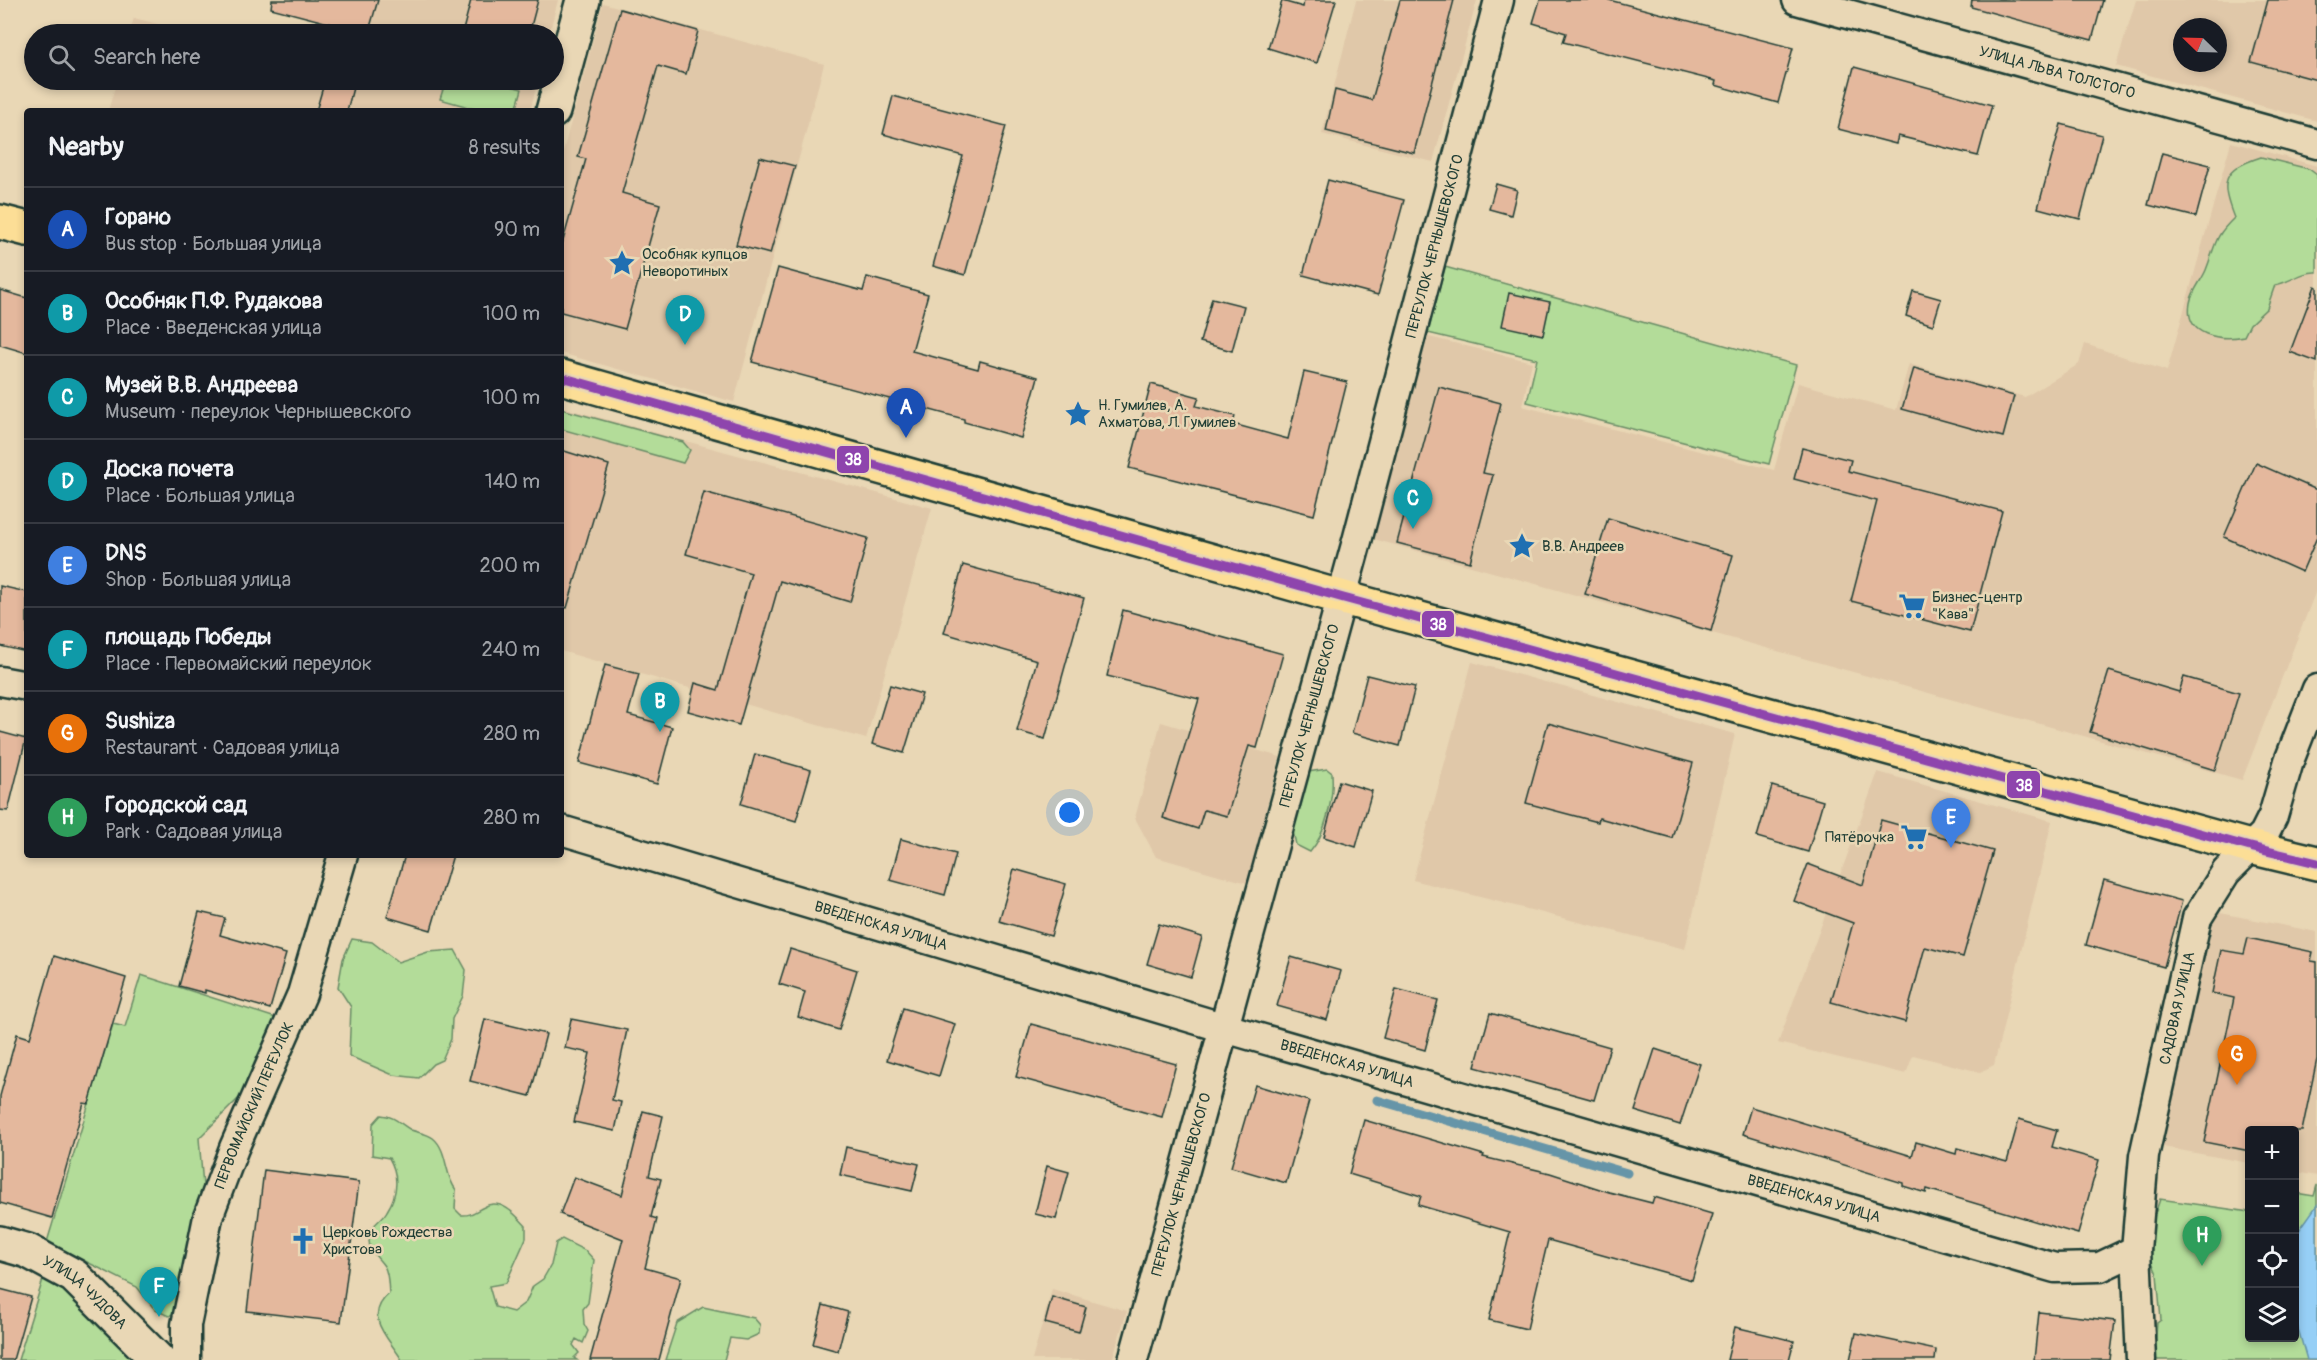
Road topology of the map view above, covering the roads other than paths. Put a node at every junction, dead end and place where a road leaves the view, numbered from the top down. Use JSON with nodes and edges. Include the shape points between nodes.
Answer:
{"nodes":[{"id":1,"x":583,"y":0,"type":"edge"},
{"id":2,"x":1499,"y":0,"type":"edge"},
{"id":3,"x":1797,"y":0,"type":"edge"},
{"id":4,"x":564,"y":70,"type":"edge"},
{"id":5,"x":559,"y":90,"type":"edge"},
{"id":6,"x":554,"y":108,"type":"edge"},
{"id":7,"x":2317,"y":144,"type":"edge"},
{"id":8,"x":0,"y":222,"type":"edge"},
{"id":9,"x":24,"y":228,"type":"edge"},
{"id":10,"x":564,"y":378,"type":"edge"},
{"id":11,"x":1340,"y":597,"type":"junction"},
{"id":12,"x":0,"y":681,"type":"edge"},
{"id":13,"x":24,"y":685,"type":"edge"},
{"id":14,"x":2317,"y":689,"type":"edge"},
{"id":15,"x":564,"y":831,"type":"edge"},
{"id":16,"x":2250,"y":847,"type":"junction"},
{"id":17,"x":342,"y":858,"type":"edge"},
{"id":18,"x":2317,"y":862,"type":"edge"},
{"id":19,"x":1226,"y":1028,"type":"junction"},
{"id":20,"x":0,"y":1243,"type":"edge"},
{"id":21,"x":2136,"y":1250,"type":"junction"},
{"id":22,"x":158,"y":1360,"type":"edge"},
{"id":23,"x":186,"y":1360,"type":"edge"},
{"id":24,"x":1133,"y":1360,"type":"edge"},
{"id":25,"x":2141,"y":1360,"type":"edge"}],
"edges":[{"from":1,"to":4,"type":"street"},
{"from":2,"to":11,"type":"street","name":"ПЕРЕУЛОК ЧЕРНЫШЕВСКОГО"},
{"from":3,"to":7,"type":"street","name":"УЛИЦА ЛЬВА ТОЛСТОГО"},
{"from":5,"to":6,"type":"street"},
{"from":8,"to":9,"type":"main road"},
{"from":10,"to":11,"type":"main road"},
{"from":11,"to":16,"type":"main road"},
{"from":11,"to":19,"type":"street","name":"ПЕРЕУЛОК ЧЕРНЫШЕВСКОГО"},
{"from":12,"to":13,"type":"street"},
{"from":14,"to":16,"type":"street","name":"САДОВАЯ УЛИЦА","via":[[2289,760],[2273,816],[2264,834]]},
{"from":15,"to":19,"type":"street","name":"ВВЕДЕНСКАЯ УЛИЦА"},
{"from":16,"to":18,"type":"main road"},
{"from":16,"to":21,"type":"street","name":"САДОВАЯ УЛИЦА","via":[[2226,872],[2197,918],[2144,1156]]},
{"from":17,"to":23,"type":"street","name":"ПЕРВОМАЙСКИЙ ПЕРЕУЛОК","via":[[303,994],[234,1148],[208,1217],[186,1324]]},
{"from":19,"to":21,"type":"street","name":"ВВЕДЕНСКАЯ УЛИЦА","via":[[2055,1268],[2100,1267]]},
{"from":19,"to":24,"type":"street","name":"ПЕРЕУЛОК ЧЕРНЫШЕВСКОГО"},
{"from":20,"to":22,"type":"street","name":"УЛИЦА ЧУДОВА","via":[[28,1251],[74,1276]]},
{"from":21,"to":25,"type":"street","name":"САДОВАЯ УЛИЦА"}]}
